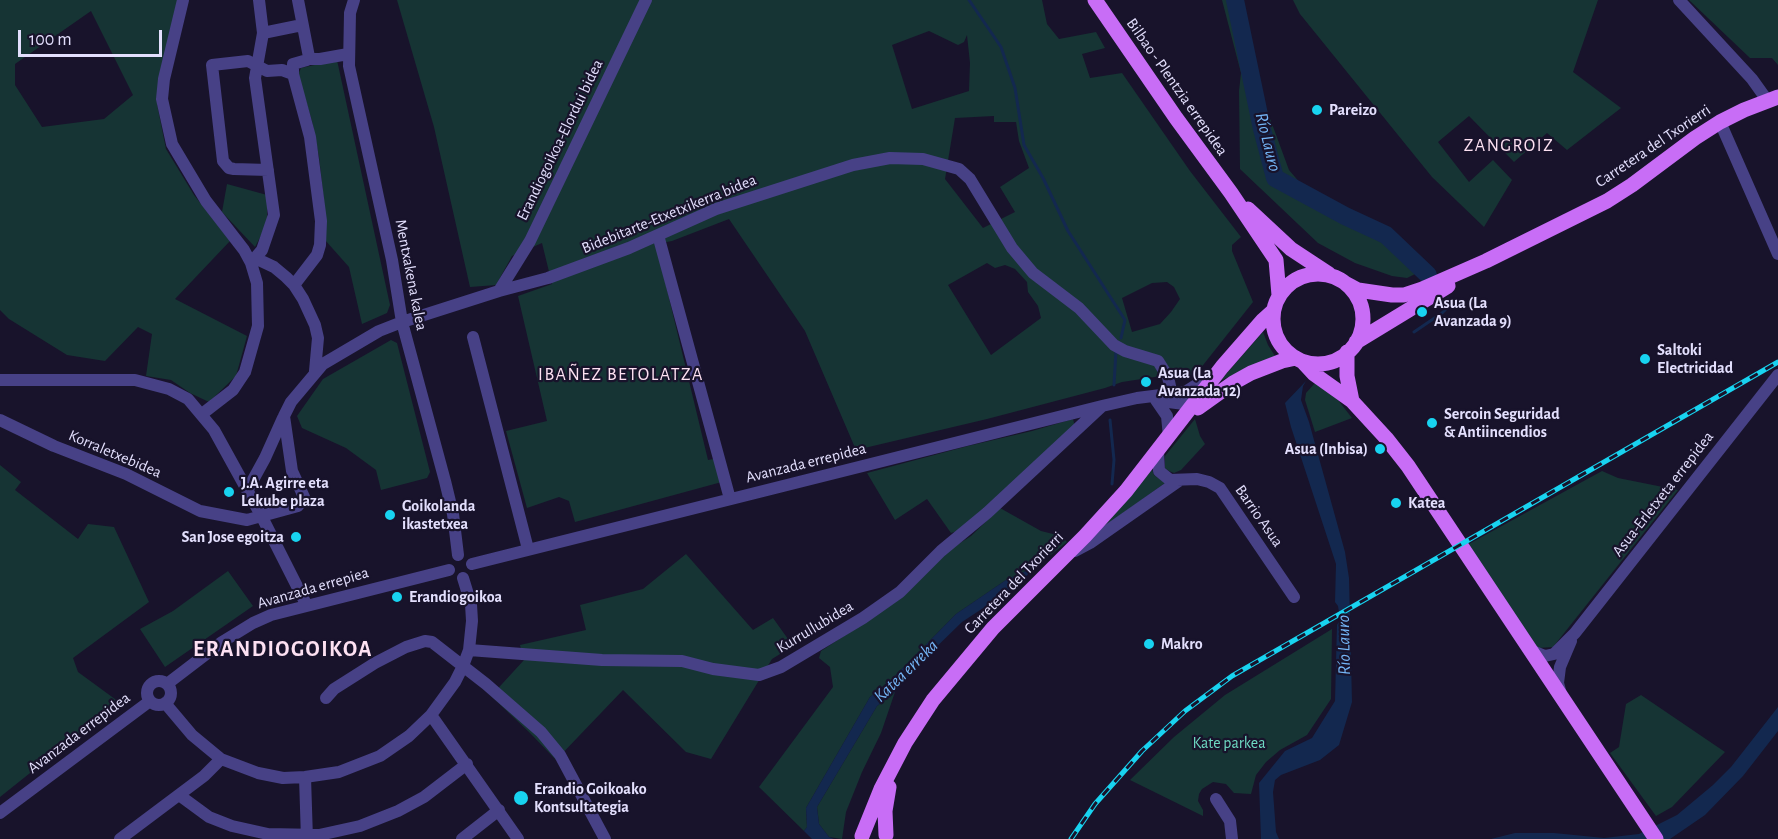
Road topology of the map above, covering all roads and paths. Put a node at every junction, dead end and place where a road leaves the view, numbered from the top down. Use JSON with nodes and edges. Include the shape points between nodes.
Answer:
{"nodes":[{"id":1,"x":183,"y":0,"type":"edge"},
{"id":2,"x":259,"y":0,"type":"edge"},
{"id":3,"x":298,"y":0,"type":"edge"},
{"id":4,"x":355,"y":0,"type":"edge"},
{"id":5,"x":365,"y":0,"type":"edge"},
{"id":6,"x":646,"y":0,"type":"edge"},
{"id":7,"x":1095,"y":0,"type":"edge"},
{"id":8,"x":1679,"y":0,"type":"edge"},
{"id":9,"x":302,"y":25,"type":"junction"},
{"id":10,"x":263,"y":33,"type":"junction"},
{"id":11,"x":348,"y":54,"type":"junction"},
{"id":12,"x":308,"y":59,"type":"junction"},
{"id":13,"x":257,"y":65,"type":"junction"},
{"id":14,"x":292,"y":74,"type":"junction"},
{"id":15,"x":1772,"y":98,"type":"edge"},
{"id":16,"x":1720,"y":122,"type":"junction"},
{"id":17,"x":268,"y":170,"type":"junction"},
{"id":18,"x":1231,"y":193,"type":"junction"},
{"id":19,"x":658,"y":235,"type":"junction"},
{"id":20,"x":1778,"y":255,"type":"edge"},
{"id":21,"x":254,"y":261,"type":"junction"},
{"id":22,"x":1485,"y":261,"type":"junction"},
{"id":23,"x":1339,"y":280,"type":"junction"},
{"id":24,"x":294,"y":285,"type":"junction"},
{"id":25,"x":499,"y":291,"type":"junction"},
{"id":26,"x":1280,"y":295,"type":"junction"},
{"id":27,"x":1273,"y":311,"type":"junction"},
{"id":28,"x":402,"y":322,"type":"junction"},
{"id":29,"x":473,"y":337,"type":"dead end"},
{"id":30,"x":1352,"y":347,"type":"junction"},
{"id":31,"x":1299,"y":360,"type":"junction"},
{"id":32,"x":1222,"y":367,"type":"junction"},
{"id":33,"x":315,"y":371,"type":"junction"},
{"id":34,"x":1778,"y":375,"type":"edge"},
{"id":35,"x":0,"y":380,"type":"edge"},
{"id":36,"x":1172,"y":395,"type":"junction"},
{"id":37,"x":1210,"y":398,"type":"junction"},
{"id":38,"x":1152,"y":399,"type":"junction"},
{"id":39,"x":1352,"y":401,"type":"junction"},
{"id":40,"x":1195,"y":403,"type":"junction"},
{"id":41,"x":1102,"y":406,"type":"junction"},
{"id":42,"x":202,"y":414,"type":"junction"},
{"id":43,"x":284,"y":416,"type":"junction"},
{"id":44,"x":0,"y":420,"type":"edge"},
{"id":45,"x":1174,"y":431,"type":"junction"},
{"id":46,"x":1158,"y":450,"type":"junction"},
{"id":47,"x":1180,"y":480,"type":"junction"},
{"id":48,"x":248,"y":489,"type":"junction"},
{"id":49,"x":730,"y":499,"type":"junction"},
{"id":50,"x":262,"y":517,"type":"junction"},
{"id":51,"x":528,"y":549,"type":"junction"},
{"id":52,"x":458,"y":555,"type":"junction"},
{"id":53,"x":1063,"y":557,"type":"junction"},
{"id":54,"x":472,"y":564,"type":"junction"},
{"id":55,"x":449,"y":570,"type":"junction"},
{"id":56,"x":463,"y":578,"type":"junction"},
{"id":57,"x":1294,"y":597,"type":"dead end"},
{"id":58,"x":306,"y":604,"type":"junction"},
{"id":59,"x":1575,"y":633,"type":"junction"},
{"id":60,"x":1529,"y":649,"type":"junction"},
{"id":61,"x":469,"y":650,"type":"junction"},
{"id":62,"x":463,"y":666,"type":"junction"},
{"id":63,"x":167,"y":684,"type":"junction"},
{"id":64,"x":326,"y":698,"type":"dead end"},
{"id":65,"x":1563,"y":700,"type":"junction"},
{"id":66,"x":150,"y":701,"type":"junction"},
{"id":67,"x":165,"y":703,"type":"junction"},
{"id":68,"x":431,"y":715,"type":"junction"},
{"id":69,"x":221,"y":759,"type":"junction"},
{"id":70,"x":896,"y":761,"type":"junction"},
{"id":71,"x":467,"y":764,"type":"junction"},
{"id":72,"x":305,"y":777,"type":"junction"},
{"id":73,"x":179,"y":795,"type":"junction"},
{"id":74,"x":1216,"y":799,"type":"dead end"},
{"id":75,"x":499,"y":810,"type":"junction"},
{"id":76,"x":0,"y":813,"type":"edge"},
{"id":77,"x":130,"y":836,"type":"edge"},
{"id":78,"x":307,"y":837,"type":"edge"},
{"id":79,"x":888,"y":837,"type":"edge"},
{"id":80,"x":861,"y":838,"type":"edge"},
{"id":81,"x":462,"y":839,"type":"edge"},
{"id":82,"x":518,"y":839,"type":"edge"},
{"id":83,"x":605,"y":839,"type":"edge"},
{"id":84,"x":1232,"y":839,"type":"edge"},
{"id":85,"x":1656,"y":839,"type":"edge"}],
"edges":[{"from":1,"to":21,"type":"street","via":[[162,99],[172,144],[206,201]]},
{"from":2,"to":10,"type":"street"},
{"from":3,"to":9,"type":"street"},
{"from":4,"to":5,"type":"street"},
{"from":4,"to":11,"type":"street","name":"Mentxakena kalea","via":[[350,13]]},
{"from":6,"to":25,"type":"street","name":"Erandiogoikoa-Elordui bidea","via":[[530,241]]},
{"from":7,"to":18,"type":"main road","name":"Bilbao - Plentzia errepidea"},
{"from":8,"to":15,"type":"street"},
{"from":9,"to":10,"type":"street"},
{"from":9,"to":12,"type":"street"},
{"from":10,"to":13,"type":"street"},
{"from":11,"to":12,"type":"street"},
{"from":11,"to":28,"type":"street","name":"Mentxakena kalea"},
{"from":12,"to":14,"type":"street","via":[[292,64]]},
{"from":13,"to":14,"type":"street"},
{"from":13,"to":17,"type":"street","via":[[255,78]]},
{"from":13,"to":17,"type":"street","via":[[248,61],[212,65],[223,161],[228,168]]},
{"from":14,"to":24,"type":"street","via":[[310,138],[321,221],[317,255]]},
{"from":15,"to":16,"type":"main road","name":"Carretera del Txorierri"},
{"from":16,"to":20,"type":"street"},
{"from":16,"to":22,"type":"main road","name":"Carretera del Txorierri","via":[[1607,201]]},
{"from":17,"to":21,"type":"street","via":[[274,215]]},
{"from":18,"to":23,"type":"main road","via":[[1291,249]]},
{"from":18,"to":26,"type":"main road","via":[[1275,260]]},
{"from":19,"to":25,"type":"street","name":"Bidebitarte-Etxetxikerra bidea","via":[[548,278]]},
{"from":19,"to":36,"type":"street","name":"Bidebitarte-Etxetxikerra bidea","via":[[716,209],[853,165],[890,158],[923,159],[958,169],[970,179],[1012,248],[1033,273],[1079,308],[1114,345],[1158,361],[1168,376]]},
{"from":19,"to":49,"type":"street"},
{"from":21,"to":24,"type":"street","via":[[274,267]]},
{"from":21,"to":42,"type":"street","via":[[258,326],[245,372],[233,390]]},
{"from":22,"to":23,"type":"main road","via":[[1404,295],[1358,290]]},
{"from":22,"to":30,"type":"main road","via":[[1474,272]]},
{"from":23,"to":26,"type":"main road","via":[[1308,275],[1287,286]]},
{"from":23,"to":30,"type":"main road","via":[[1354,293],[1361,311],[1361,330]]},
{"from":24,"to":33,"type":"street","via":[[315,325]]},
{"from":25,"to":28,"type":"street","name":"Bidebitarte-Etxetxikerra bidea"},
{"from":26,"to":27,"type":"main road"},
{"from":27,"to":31,"type":"main road","via":[[1277,338]]},
{"from":27,"to":32,"type":"main road"},
{"from":28,"to":33,"type":"street","name":"Bidebitarte-Etxetxikerra bidea","via":[[379,331]]},
{"from":28,"to":52,"type":"street","name":"Mentxakena kalea","via":[[446,481]]},
{"from":29,"to":51,"type":"street"},
{"from":30,"to":31,"type":"main road","via":[[1326,363]]},
{"from":30,"to":39,"type":"main road","via":[[1347,376]]},
{"from":31,"to":37,"type":"main road","via":[[1282,361],[1251,373]]},
{"from":31,"to":39,"type":"main road"},
{"from":32,"to":36,"type":"street","via":[[1185,392]]},
{"from":32,"to":40,"type":"main road"},
{"from":33,"to":43,"type":"street"},
{"from":34,"to":59,"type":"street","name":"Asua-Erletxeta errepidea"},
{"from":35,"to":42,"type":"street","via":[[135,380],[169,389],[188,399]]},
{"from":36,"to":38,"type":"street"},
{"from":37,"to":40,"type":"street"},
{"from":37,"to":45,"type":"main road"},
{"from":38,"to":40,"type":"street"},
{"from":38,"to":41,"type":"street","name":"Avanzada errepidea"},
{"from":38,"to":45,"type":"street"},
{"from":39,"to":60,"type":"main road","via":[[1408,465]]},
{"from":40,"to":45,"type":"main road"},
{"from":41,"to":49,"type":"street","name":"Avanzada errepidea"},
{"from":41,"to":61,"type":"street","name":"Kurrullubidea","via":[[900,592],[782,668],[759,675],[682,661],[602,660]]},
{"from":42,"to":48,"type":"street"},
{"from":43,"to":48,"type":"street"},
{"from":43,"to":50,"type":"street","name":"Korraletxebidea","via":[[292,471],[304,497],[298,506]]},
{"from":44,"to":50,"type":"street","name":"Korraletxebidea","via":[[126,474],[200,511],[248,520]]},
{"from":45,"to":46,"type":"main road","name":"Carretera del Txorierri"},
{"from":46,"to":47,"type":"street","via":[[1159,471],[1170,480]]},
{"from":46,"to":53,"type":"main road","name":"Carretera del Txorierri","via":[[1126,491]]},
{"from":47,"to":53,"type":"street","via":[[1090,543]]},
{"from":47,"to":57,"type":"street","name":"Barrio Asua","via":[[1197,479],[1220,488]]},
{"from":48,"to":50,"type":"street"},
{"from":49,"to":51,"type":"street","name":"Avanzada errepidea"},
{"from":50,"to":58,"type":"street"},
{"from":51,"to":54,"type":"street","name":"Avanzada errepidea"},
{"from":52,"to":54,"type":"street","via":[[468,557]]},
{"from":52,"to":55,"type":"street","via":[[451,558]]},
{"from":53,"to":70,"type":"main road","name":"Carretera del Txorierri","via":[[960,667],[916,725]]},
{"from":54,"to":56,"type":"street"},
{"from":55,"to":56,"type":"street","via":[[453,576]]},
{"from":55,"to":58,"type":"street","name":"Avanzada errepiea"},
{"from":56,"to":61,"type":"street","via":[[471,604]]},
{"from":58,"to":63,"type":"street","name":"Avanzada errepiea","via":[[252,623]]},
{"from":59,"to":60,"type":"street","via":[[1554,654],[1545,656]]},
{"from":59,"to":65,"type":"street","via":[[1560,667],[1558,683]]},
{"from":60,"to":65,"type":"main road"},
{"from":61,"to":62,"type":"street"},
{"from":62,"to":64,"type":"street","via":[[432,642],[425,641],[375,663],[334,688]]},
{"from":62,"to":68,"type":"street"},
{"from":62,"to":83,"type":"street","via":[[541,732],[560,755]]},
{"from":63,"to":66,"type":"street","via":[[151,683],[147,690]]},
{"from":63,"to":67,"type":"street","via":[[171,694]]},
{"from":65,"to":85,"type":"main road"},
{"from":66,"to":67,"type":"street"},
{"from":66,"to":76,"type":"street","name":"Avanzada errepidea"},
{"from":67,"to":69,"type":"street","via":[[192,735]]},
{"from":68,"to":71,"type":"street"},
{"from":68,"to":72,"type":"street","via":[[380,756],[339,772]]},
{"from":69,"to":72,"type":"street","via":[[258,773]]},
{"from":69,"to":73,"type":"street"},
{"from":70,"to":79,"type":"main road","name":"Carretera del Txorierri","via":[[887,796]]},
{"from":70,"to":80,"type":"main road","name":"Carretera del Txorierri"},
{"from":71,"to":75,"type":"street"},
{"from":71,"to":78,"type":"street","via":[[424,797],[398,811],[360,826]]},
{"from":72,"to":78,"type":"street"},
{"from":73,"to":77,"type":"street"},
{"from":73,"to":78,"type":"street","via":[[209,818],[232,826]]},
{"from":74,"to":84,"type":"street","via":[[1230,821]]},
{"from":75,"to":81,"type":"street"},
{"from":75,"to":82,"type":"street"},
{"from":79,"to":80,"type":"main road","via":[[871,831]]}]}
